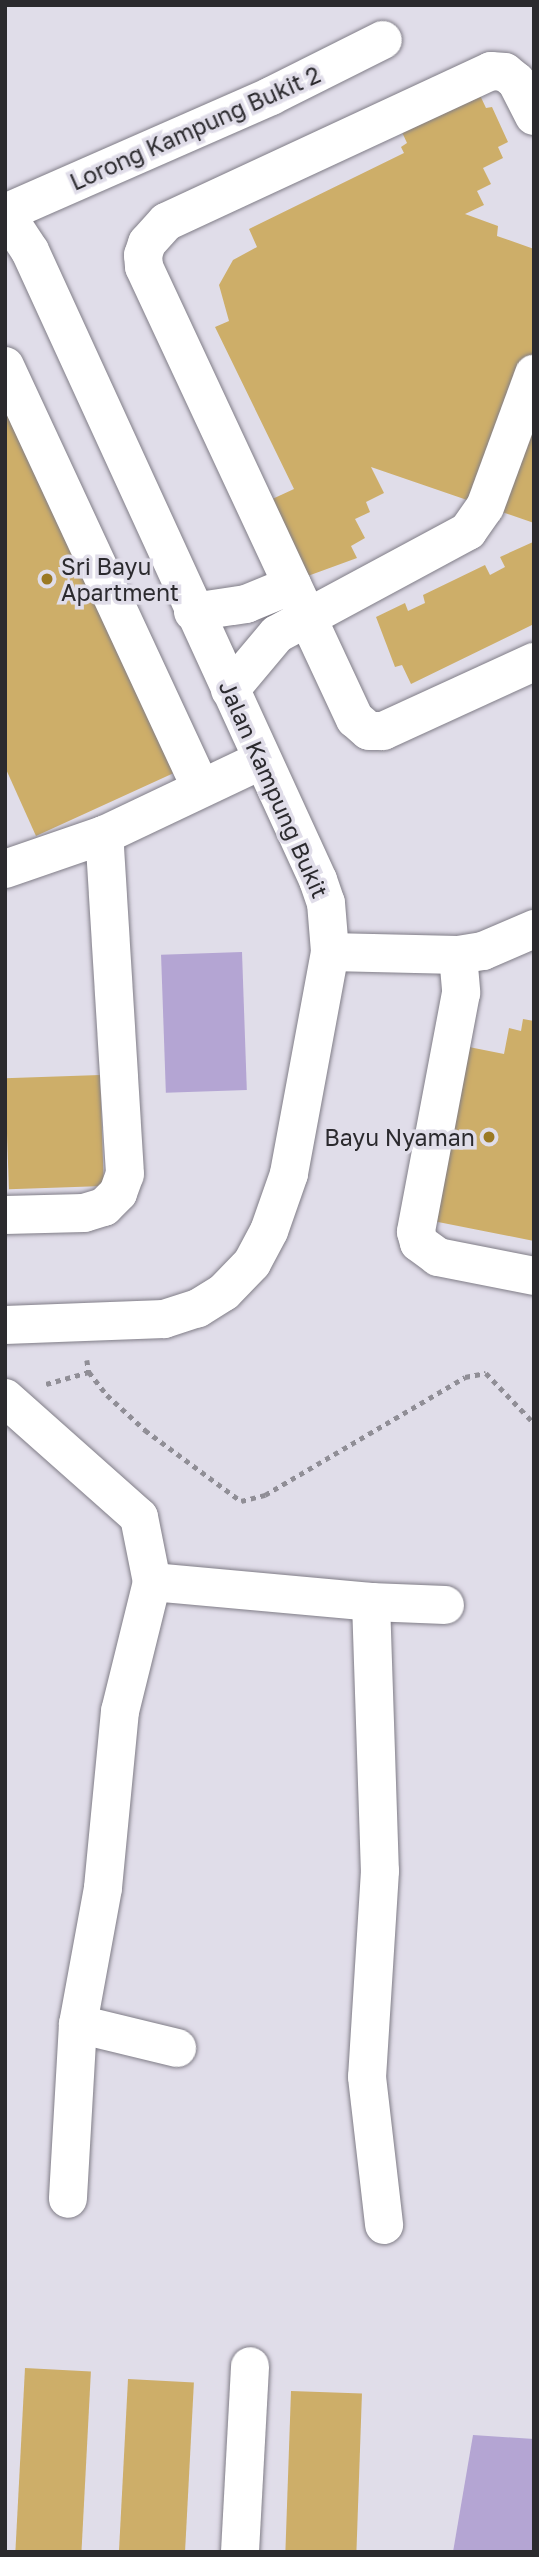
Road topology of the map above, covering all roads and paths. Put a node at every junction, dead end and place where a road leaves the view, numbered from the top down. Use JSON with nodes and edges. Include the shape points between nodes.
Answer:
{"nodes":[{"id":1,"x":383,"y":40,"type":"dead end"},
{"id":2,"x":534,"y":116,"type":"edge"},
{"id":3,"x":5,"y":213,"type":"edge"},
{"id":4,"x":5,"y":366,"type":"edge"},
{"id":5,"x":534,"y":373,"type":"edge"},
{"id":6,"x":299,"y":600,"type":"junction"},
{"id":7,"x":193,"y":612,"type":"junction"},
{"id":8,"x":534,"y":662,"type":"edge"},
{"id":9,"x":230,"y":690,"type":"junction"},
{"id":10,"x":262,"y":760,"type":"junction"},
{"id":11,"x":201,"y":788,"type":"junction"},
{"id":12,"x":104,"y":835,"type":"junction"},
{"id":13,"x":5,"y":869,"type":"edge"},
{"id":14,"x":534,"y":929,"type":"edge"},
{"id":15,"x":330,"y":952,"type":"junction"},
{"id":16,"x":458,"y":955,"type":"junction"},
{"id":17,"x":5,"y":1215,"type":"edge"},
{"id":18,"x":534,"y":1276,"type":"edge"},
{"id":19,"x":80,"y":1324,"type":"junction"},
{"id":20,"x":5,"y":1325,"type":"edge"},
{"id":21,"x":5,"y":1398,"type":"edge"},
{"id":22,"x":534,"y":1423,"type":"edge"},
{"id":23,"x":152,"y":1582,"type":"junction"},
{"id":24,"x":370,"y":1602,"type":"junction"},
{"id":25,"x":445,"y":1605,"type":"dead end"},
{"id":26,"x":78,"y":2024,"type":"junction"},
{"id":27,"x":177,"y":2048,"type":"dead end"},
{"id":28,"x":68,"y":2199,"type":"dead end"},
{"id":29,"x":384,"y":2225,"type":"dead end"},
{"id":30,"x":250,"y":2367,"type":"dead end"},
{"id":31,"x":240,"y":2552,"type":"edge"}],
"edges":[{"from":1,"to":3,"type":"street","name":"Lorong Kampung Bukit 2","via":[[271,96]]},
{"from":2,"to":6,"type":"street","via":[[516,81],[505,72],[491,71],[166,222],[147,243],[144,267]]},
{"from":3,"to":7,"type":"street","name":"Jalan Kampung Bukit","via":[[30,251]]},
{"from":4,"to":11,"type":"street"},
{"from":5,"to":6,"type":"street","via":[[485,507],[468,531]]},
{"from":6,"to":7,"type":"street"},
{"from":6,"to":8,"type":"street","via":[[355,719],[369,732],[383,731]]},
{"from":6,"to":9,"type":"street"},
{"from":7,"to":9,"type":"street","name":"Jalan Kampung Bukit"},
{"from":9,"to":10,"type":"street","name":"Jalan Kampung Bukit"},
{"from":10,"to":11,"type":"street"},
{"from":10,"to":15,"type":"street","name":"Jalan Kampung Bukit","via":[[322,891]]},
{"from":11,"to":12,"type":"street"},
{"from":12,"to":13,"type":"street"},
{"from":12,"to":17,"type":"street","via":[[125,1174],[118,1193],[104,1207],[85,1213]]},
{"from":14,"to":16,"type":"street","via":[[483,951]]},
{"from":15,"to":16,"type":"street"},
{"from":15,"to":19,"type":"street","name":"Jalan Kampung Bukit","via":[[289,1174],[252,1263],[224,1292],[198,1308],[164,1319]]},
{"from":16,"to":18,"type":"street","via":[[461,993],[416,1232],[419,1243],[438,1257]]},
{"from":19,"to":20,"type":"street","name":"Jalan Kampung Bukit"},
{"from":19,"to":22,"type":"path","via":[[89,1372],[107,1395],[145,1430],[241,1501],[265,1495],[465,1377],[486,1373]]},
{"from":21,"to":23,"type":"street","via":[[139,1517]]},
{"from":23,"to":24,"type":"street"},
{"from":23,"to":26,"type":"street","via":[[120,1711],[103,1888]]},
{"from":24,"to":25,"type":"street"},
{"from":24,"to":29,"type":"street","via":[[380,1871],[367,2077]]},
{"from":26,"to":27,"type":"street"},
{"from":26,"to":28,"type":"street"},
{"from":30,"to":31,"type":"street"}]}
